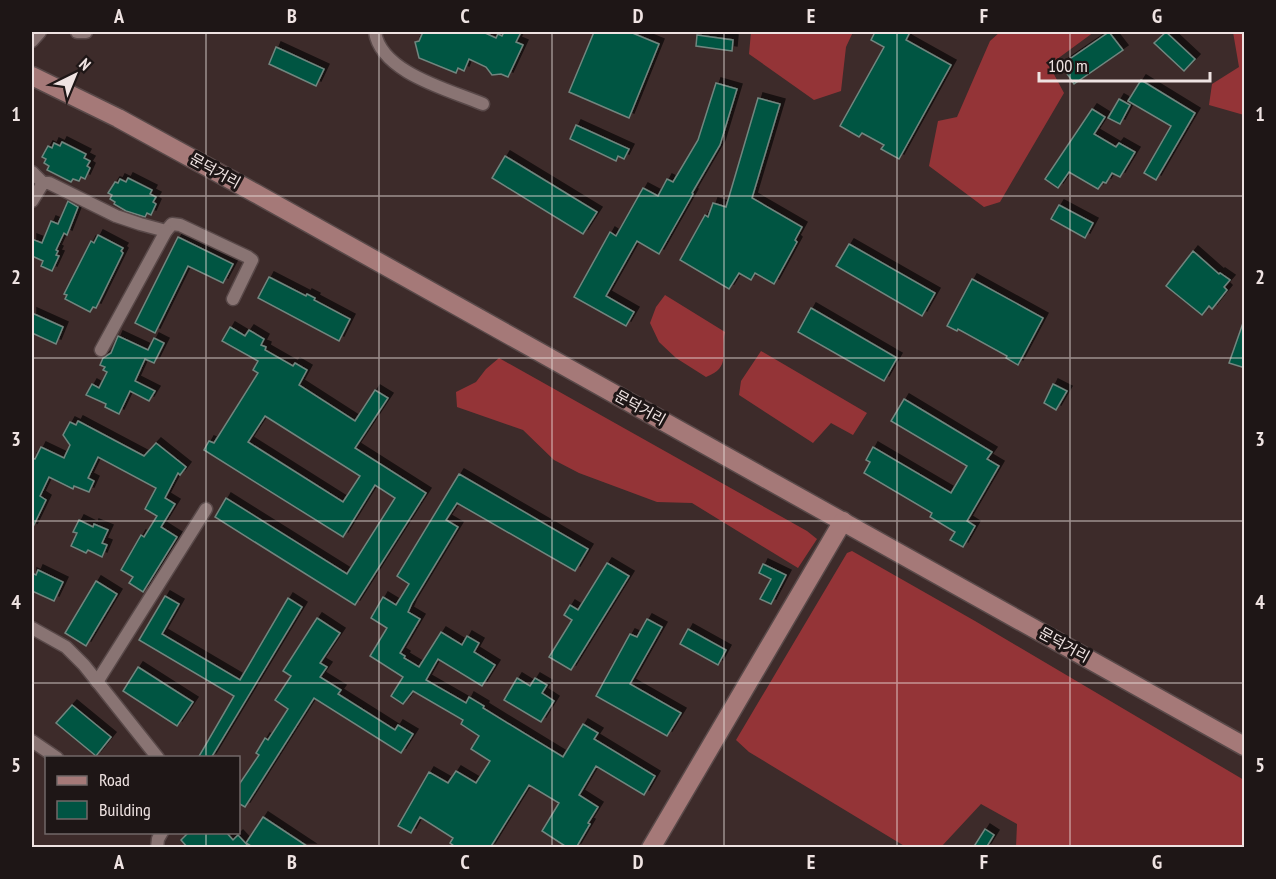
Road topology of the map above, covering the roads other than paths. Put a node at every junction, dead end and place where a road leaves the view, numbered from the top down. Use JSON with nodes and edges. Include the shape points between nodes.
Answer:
{"nodes":[{"id":1,"x":40,"y":32,"type":"edge"},
{"id":2,"x":77,"y":32,"type":"edge"},
{"id":3,"x":86,"y":32,"type":"edge"},
{"id":4,"x":375,"y":32,"type":"edge"},
{"id":5,"x":32,"y":41,"type":"edge"},
{"id":6,"x":32,"y":76,"type":"edge"},
{"id":7,"x":483,"y":104,"type":"dead end"},
{"id":8,"x":32,"y":172,"type":"edge"},
{"id":9,"x":43,"y":183,"type":"junction"},
{"id":10,"x":32,"y":201,"type":"edge"},
{"id":11,"x":166,"y":231,"type":"junction"},
{"id":12,"x":233,"y":299,"type":"dead end"},
{"id":13,"x":101,"y":350,"type":"dead end"},
{"id":14,"x":206,"y":509,"type":"dead end"},
{"id":15,"x":843,"y":521,"type":"junction"},
{"id":16,"x":32,"y":628,"type":"edge"},
{"id":17,"x":97,"y":682,"type":"junction"},
{"id":18,"x":32,"y":741,"type":"edge"},
{"id":19,"x":1245,"y":746,"type":"edge"},
{"id":20,"x":54,"y":756,"type":"edge"},
{"id":21,"x":157,"y":756,"type":"edge"},
{"id":22,"x":651,"y":848,"type":"edge"}],
"edges":[{"from":1,"to":5,"type":"street"},
{"from":2,"to":3,"type":"street"},
{"from":4,"to":7,"type":"street","via":[[387,58],[409,73]]},
{"from":6,"to":15,"type":"main road","name":"문덕거리","via":[[206,166]]},
{"from":8,"to":9,"type":"street"},
{"from":9,"to":10,"type":"street"},
{"from":9,"to":11,"type":"street","via":[[116,216]]},
{"from":11,"to":12,"type":"street","via":[[172,224],[180,225],[252,260]]},
{"from":11,"to":13,"type":"street"},
{"from":14,"to":17,"type":"street"},
{"from":15,"to":19,"type":"main road","name":"문덕거리"},
{"from":15,"to":22,"type":"main road"},
{"from":16,"to":17,"type":"street","via":[[66,647]]},
{"from":17,"to":21,"type":"street"},
{"from":18,"to":20,"type":"street"}]}
